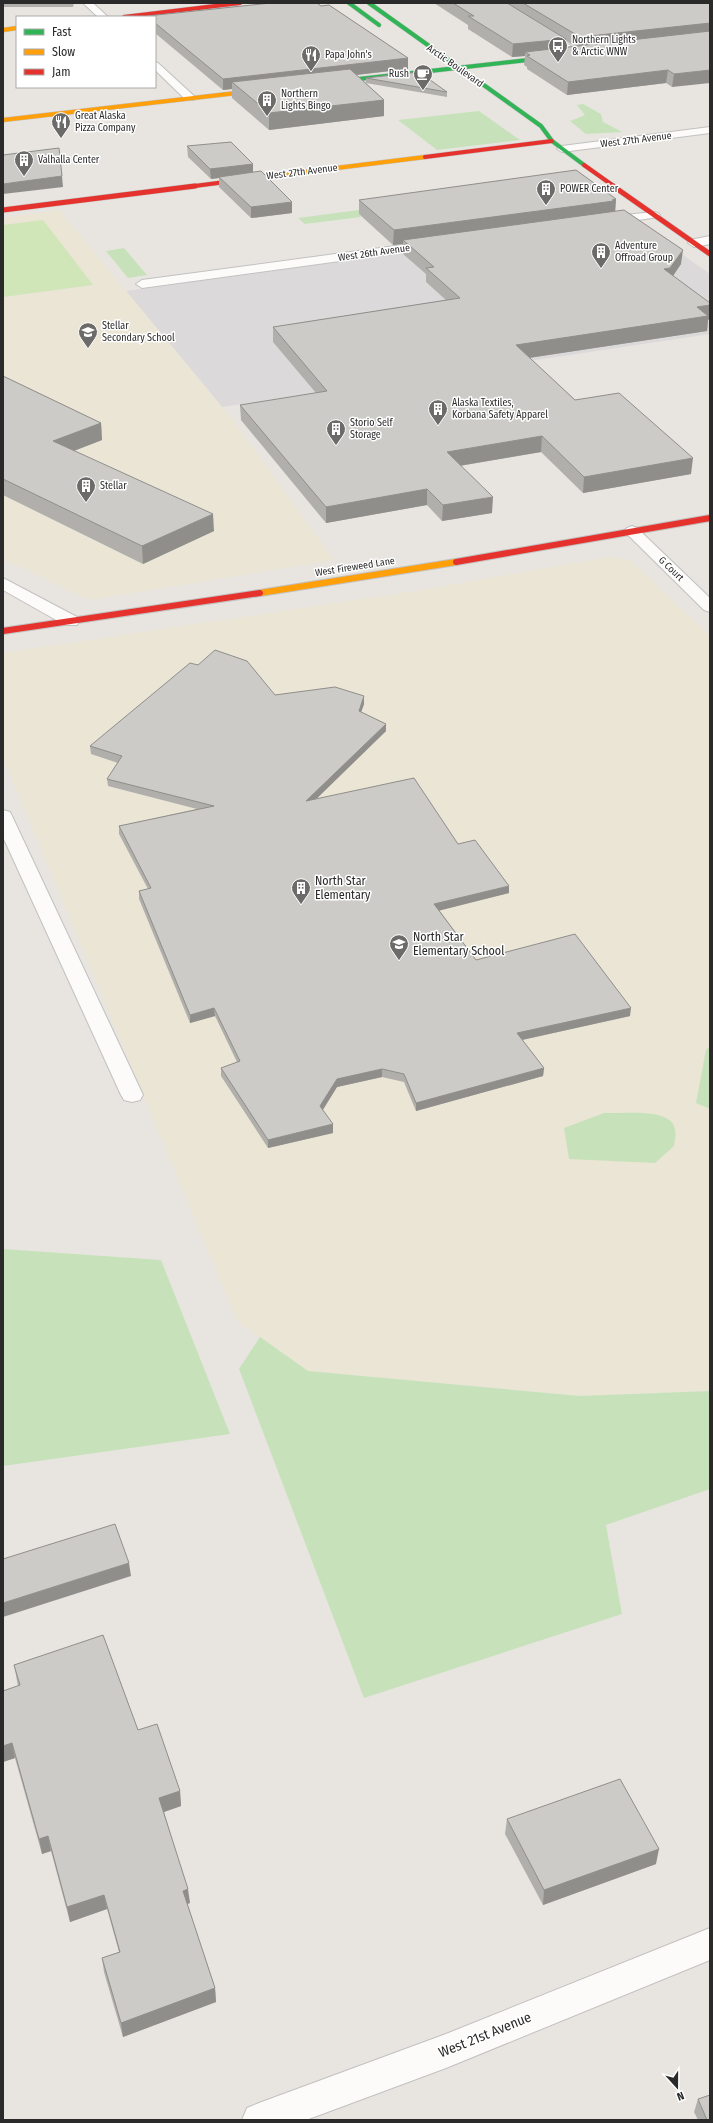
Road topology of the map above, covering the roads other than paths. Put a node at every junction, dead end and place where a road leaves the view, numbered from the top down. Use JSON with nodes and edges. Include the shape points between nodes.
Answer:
{"nodes":[{"id":1,"x":88,"y":3,"type":"edge"},
{"id":2,"x":240,"y":3,"type":"edge"},
{"id":3,"x":349,"y":3,"type":"edge"},
{"id":4,"x":369,"y":3,"type":"edge"},
{"id":5,"x":494,"y":3,"type":"edge"},
{"id":6,"x":102,"y":16,"type":"edge"},
{"id":7,"x":132,"y":16,"type":"edge"},
{"id":8,"x":16,"y":28,"type":"edge"},
{"id":9,"x":3,"y":30,"type":"edge"},
{"id":10,"x":385,"y":30,"type":"dead end"},
{"id":11,"x":583,"y":54,"type":"joint"},
{"id":12,"x":427,"y":61,"type":"dead end"},
{"id":13,"x":156,"y":66,"type":"edge"},
{"id":14,"x":459,"y":68,"type":"junction"},
{"id":15,"x":440,"y":70,"type":"junction"},
{"id":16,"x":450,"y":77,"type":"dead end"},
{"id":17,"x":324,"y":83,"type":"edge"},
{"id":18,"x":270,"y":89,"type":"edge"},
{"id":19,"x":190,"y":98,"type":"junction"},
{"id":20,"x":3,"y":120,"type":"edge"},
{"id":21,"x":710,"y":130,"type":"edge"},
{"id":22,"x":532,"y":132,"type":"dead end"},
{"id":23,"x":552,"y":141,"type":"junction"},
{"id":24,"x":562,"y":149,"type":"junction"},
{"id":25,"x":3,"y":210,"type":"edge"},
{"id":26,"x":654,"y":215,"type":"junction"},
{"id":27,"x":590,"y":224,"type":"edge"},
{"id":28,"x":710,"y":240,"type":"edge"},
{"id":29,"x":694,"y":243,"type":"junction"},
{"id":30,"x":440,"y":244,"type":"edge"},
{"id":31,"x":710,"y":254,"type":"edge"},
{"id":32,"x":142,"y":284,"type":"dead end"},
{"id":33,"x":710,"y":518,"type":"edge"},
{"id":34,"x":632,"y":531,"type":"junction"},
{"id":35,"x":3,"y":583,"type":"edge"},
{"id":36,"x":710,"y":607,"type":"edge"},
{"id":37,"x":72,"y":621,"type":"junction"},
{"id":38,"x":3,"y":631,"type":"edge"},
{"id":39,"x":3,"y":817,"type":"edge"},
{"id":40,"x":132,"y":1095,"type":"dead end"},
{"id":41,"x":710,"y":1944,"type":"edge"},
{"id":42,"x":259,"y":2120,"type":"edge"}],
"edges":[{"from":1,"to":6,"type":"street"},
{"from":2,"to":7,"type":"main road"},
{"from":3,"to":10,"type":"main road"},
{"from":4,"to":14,"type":"main road","name":"Arctic Boulevard"},
{"from":5,"to":11,"type":"street"},
{"from":8,"to":9,"type":"main road"},
{"from":11,"to":14,"type":"main road"},
{"from":12,"to":15,"type":"main road","name":"Arctic Boulevard"},
{"from":13,"to":19,"type":"street"},
{"from":14,"to":15,"type":"main road"},
{"from":14,"to":23,"type":"main road","name":"Arctic Boulevard","via":[[542,126]]},
{"from":15,"to":16,"type":"main road","name":"Arctic Boulevard"},
{"from":15,"to":17,"type":"main road"},
{"from":18,"to":19,"type":"main road"},
{"from":19,"to":20,"type":"main road"},
{"from":21,"to":24,"type":"street","name":"West 27th Avenue"},
{"from":22,"to":23,"type":"main road","name":"Arctic Boulevard"},
{"from":23,"to":24,"type":"main road","name":"Arctic Boulevard"},
{"from":23,"to":25,"type":"main road","name":"West 27th Avenue"},
{"from":24,"to":26,"type":"main road","name":"Arctic Boulevard"},
{"from":26,"to":27,"type":"street"},
{"from":26,"to":29,"type":"main road","name":"Arctic Boulevard"},
{"from":28,"to":29,"type":"street"},
{"from":29,"to":31,"type":"main road","name":"Arctic Boulevard"},
{"from":30,"to":32,"type":"street","name":"West 26th Avenue"},
{"from":33,"to":34,"type":"main road","name":"West Fireweed Lane"},
{"from":34,"to":36,"type":"street","name":"G Court"},
{"from":34,"to":37,"type":"main road","name":"West Fireweed Lane","via":[[360,578]]},
{"from":35,"to":37,"type":"street"},
{"from":37,"to":38,"type":"main road","name":"West Fireweed Lane"},
{"from":39,"to":40,"type":"street"},
{"from":41,"to":42,"type":"street","name":"West 21st Avenue","via":[[446,2051]]}]}
